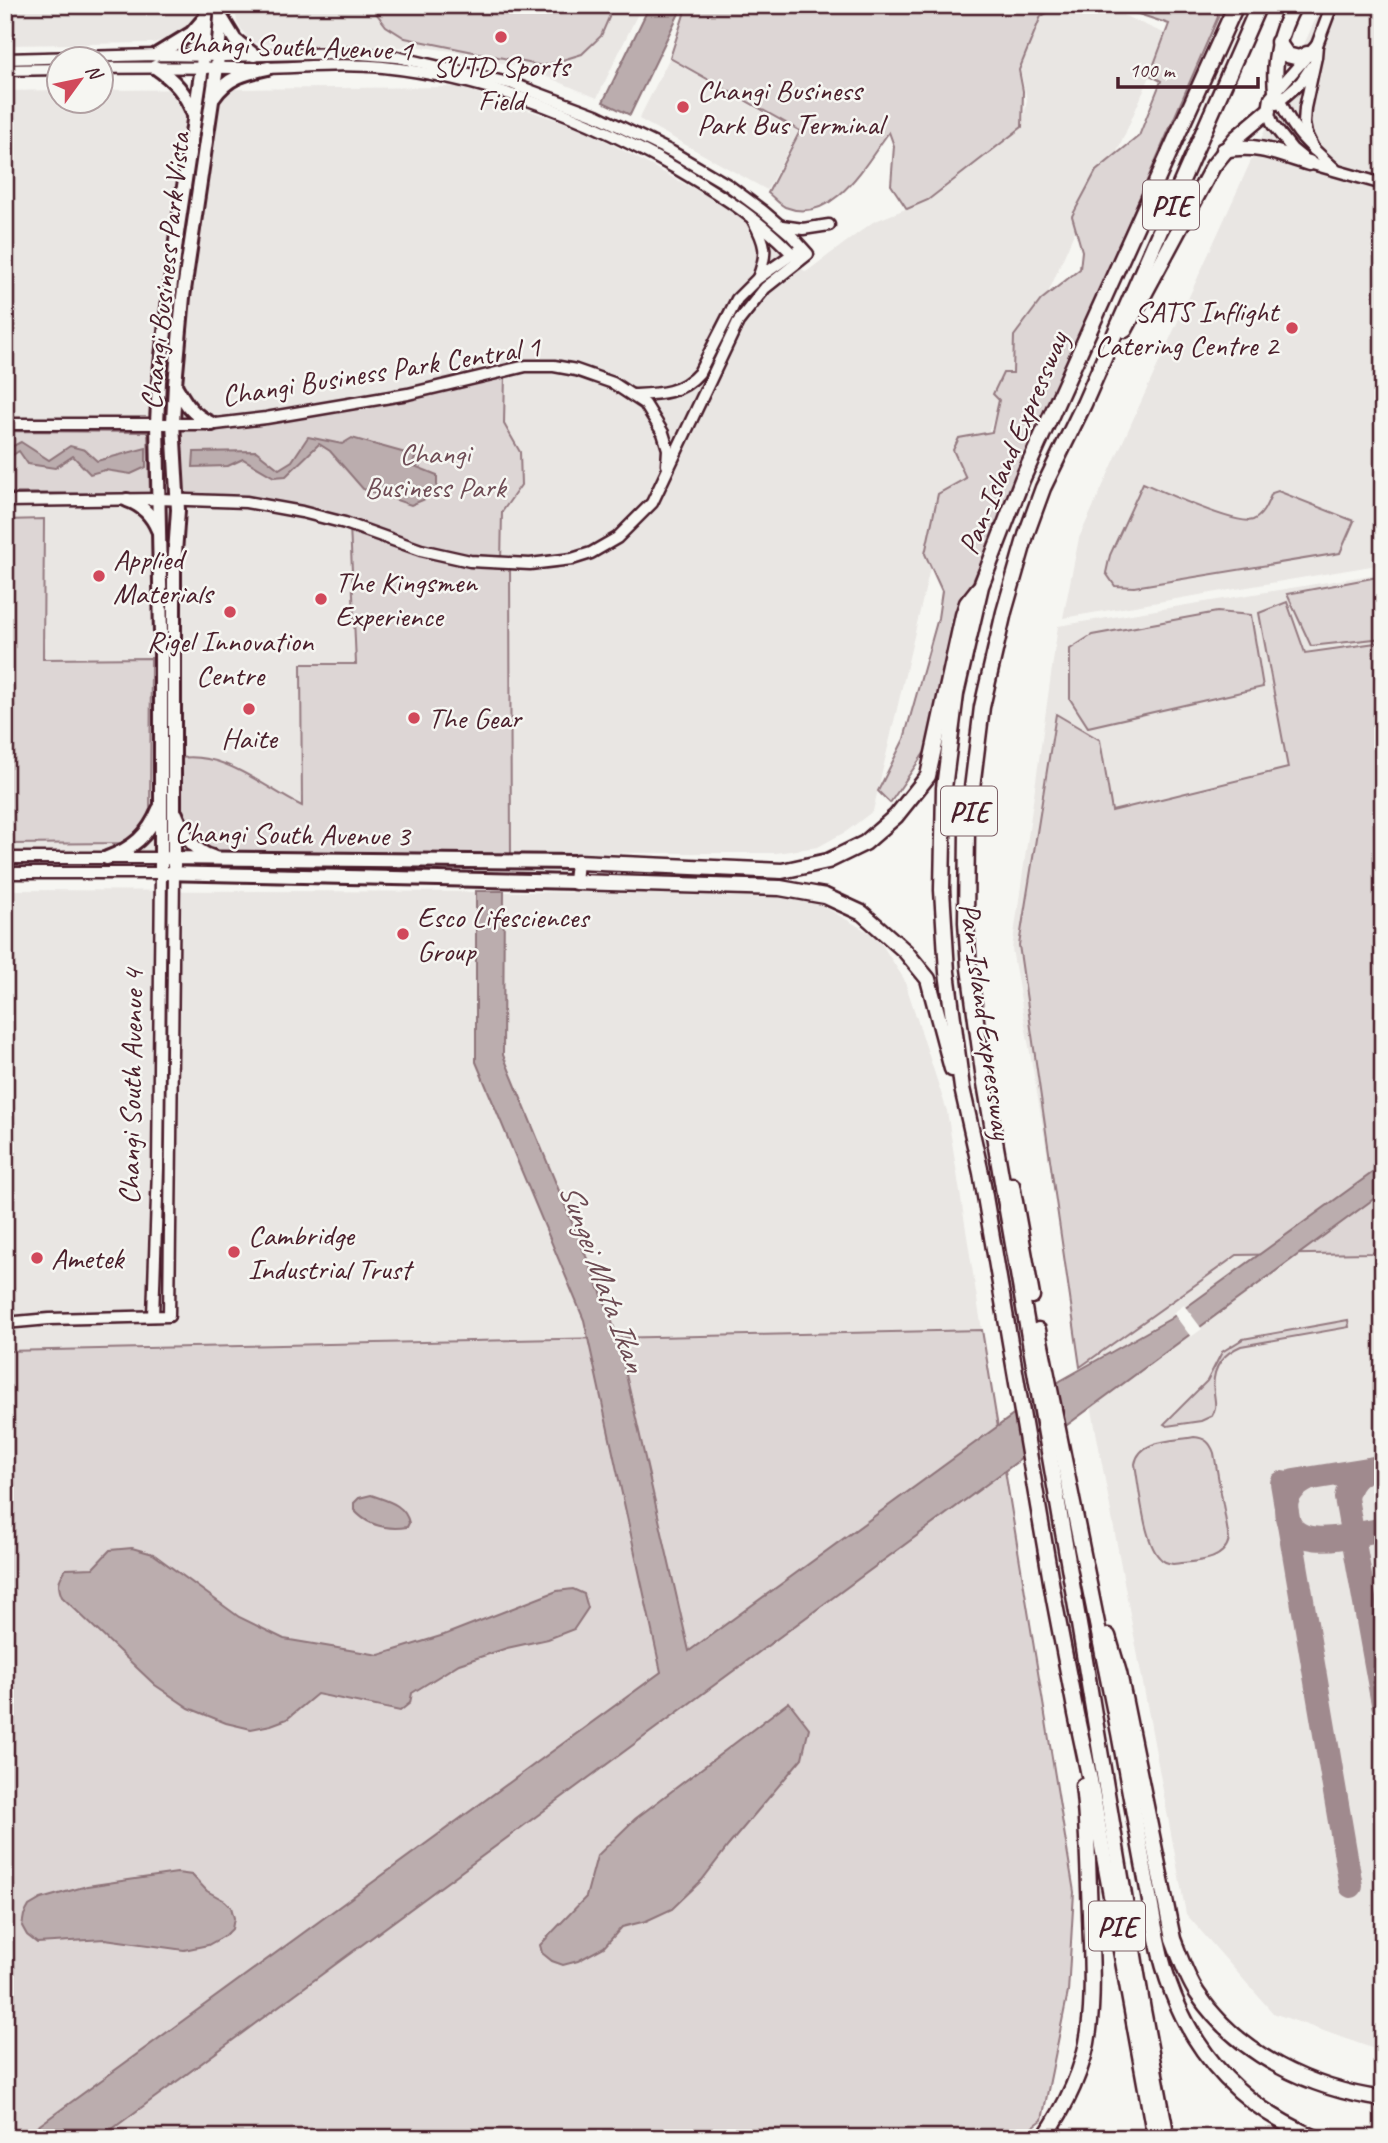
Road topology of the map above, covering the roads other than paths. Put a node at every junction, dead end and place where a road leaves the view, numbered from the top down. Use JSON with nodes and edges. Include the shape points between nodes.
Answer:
{"nodes":[{"id":1,"x":1236,"y":5,"type":"edge"},
{"id":2,"x":1259,"y":5,"type":"edge"},
{"id":3,"x":1294,"y":5,"type":"edge"},
{"id":4,"x":1332,"y":5,"type":"edge"},
{"id":5,"x":207,"y":10,"type":"edge"},
{"id":6,"x":221,"y":11,"type":"edge"},
{"id":7,"x":1278,"y":42,"type":"junction"},
{"id":8,"x":1313,"y":52,"type":"junction"},
{"id":9,"x":254,"y":55,"type":"junction"},
{"id":10,"x":5,"y":59,"type":"edge"},
{"id":11,"x":155,"y":61,"type":"junction"},
{"id":12,"x":202,"y":61,"type":"junction"},
{"id":13,"x":217,"y":62,"type":"junction"},
{"id":14,"x":116,"y":66,"type":"edge"},
{"id":15,"x":268,"y":68,"type":"junction"},
{"id":16,"x":46,"y":69,"type":"edge"},
{"id":17,"x":5,"y":70,"type":"edge"},
{"id":18,"x":1278,"y":96,"type":"junction"},
{"id":19,"x":212,"y":100,"type":"junction"},
{"id":20,"x":1268,"y":111,"type":"junction"},
{"id":21,"x":194,"y":116,"type":"junction"},
{"id":22,"x":1224,"y":150,"type":"junction"},
{"id":23,"x":1312,"y":157,"type":"junction"},
{"id":24,"x":1383,"y":184,"type":"edge"},
{"id":25,"x":749,"y":214,"type":"junction"},
{"id":26,"x":781,"y":225,"type":"junction"},
{"id":27,"x":829,"y":225,"type":"dead end"},
{"id":28,"x":800,"y":254,"type":"junction"},
{"id":29,"x":757,"y":279,"type":"junction"},
{"id":30,"x":175,"y":384,"type":"junction"},
{"id":31,"x":632,"y":395,"type":"junction"},
{"id":32,"x":1083,"y":404,"type":"junction"},
{"id":33,"x":157,"y":423,"type":"junction"},
{"id":34,"x":173,"y":423,"type":"junction"},
{"id":35,"x":5,"y":424,"type":"edge"},
{"id":36,"x":212,"y":424,"type":"junction"},
{"id":37,"x":667,"y":469,"type":"junction"},
{"id":38,"x":159,"y":499,"type":"junction"},
{"id":39,"x":177,"y":499,"type":"junction"},
{"id":40,"x":127,"y":500,"type":"junction"},
{"id":41,"x":5,"y":501,"type":"edge"},
{"id":42,"x":159,"y":533,"type":"junction"},
{"id":43,"x":981,"y":586,"type":"junction"},
{"id":44,"x":161,"y":806,"type":"junction"},
{"id":45,"x":174,"y":811,"type":"junction"},
{"id":46,"x":5,"y":858,"type":"edge"},
{"id":47,"x":168,"y":858,"type":"junction"},
{"id":48,"x":107,"y":859,"type":"junction"},
{"id":49,"x":222,"y":859,"type":"junction"},
{"id":50,"x":577,"y":862,"type":"junction"},
{"id":51,"x":5,"y":873,"type":"edge"},
{"id":52,"x":167,"y":874,"type":"junction"},
{"id":53,"x":575,"y":882,"type":"junction"},
{"id":54,"x":962,"y":1088,"type":"junction"},
{"id":55,"x":153,"y":1316,"type":"junction"},
{"id":56,"x":5,"y":1323,"type":"edge"},
{"id":57,"x":1054,"y":1445,"type":"junction"},
{"id":58,"x":1082,"y":1548,"type":"junction"},
{"id":59,"x":1076,"y":1714,"type":"junction"},
{"id":60,"x":1383,"y":2099,"type":"edge"},
{"id":61,"x":1044,"y":2138,"type":"edge"},
{"id":62,"x":1155,"y":2138,"type":"edge"},
{"id":63,"x":1167,"y":2138,"type":"edge"},
{"id":64,"x":1316,"y":2138,"type":"edge"}],
"edges":[{"from":1,"to":43,"type":"highway","name":"Pan-Island Expressway","number":"PIE","via":[[1022,480]]},
{"from":2,"to":32,"type":"highway","name":"Pan-Island Expressway","number":"PIE"},
{"from":3,"to":7,"type":"highway"},
{"from":4,"to":8,"type":"street"},
{"from":5,"to":11,"type":"main road","via":[[201,25]]},
{"from":5,"to":12,"type":"main road","name":"Changi Business Park Vista"},
{"from":6,"to":9,"type":"main road","via":[[235,40]]},
{"from":6,"to":13,"type":"main road","name":"Changi Business Park Vista"},
{"from":7,"to":8,"type":"highway","via":[[1287,55],[1299,58]]},
{"from":7,"to":18,"type":"highway"},
{"from":8,"to":18,"type":"street"},
{"from":8,"to":23,"type":"street","via":[[1304,123]]},
{"from":9,"to":13,"type":"street","name":"Changi South Avenue 1"},
{"from":9,"to":26,"type":"street","name":"Changi South Avenue 1","via":[[397,57],[513,83],[596,115],[672,152]]},
{"from":10,"to":11,"type":"street","name":"Changi South Avenue 1"},
{"from":11,"to":12,"type":"street","name":"Changi South Avenue 1"},
{"from":11,"to":14,"type":"street","name":"Changi South Avenue 1"},
{"from":11,"to":21,"type":"main road","via":[[181,90]]},
{"from":12,"to":13,"type":"street","name":"Changi South Avenue 1"},
{"from":12,"to":21,"type":"main road","name":"Changi Business Park Vista"},
{"from":13,"to":15,"type":"street","name":"Changi South Avenue 1"},
{"from":13,"to":19,"type":"main road","name":"Changi Business Park Vista"},
{"from":15,"to":19,"type":"main road","via":[[235,77]]},
{"from":15,"to":25,"type":"street","name":"Changi South Avenue 1","via":[[383,67],[457,79],[511,94],[638,147]]},
{"from":16,"to":17,"type":"street"},
{"from":18,"to":20,"type":"street","via":[[1270,98]]},
{"from":18,"to":23,"type":"street"},
{"from":19,"to":30,"type":"main road","name":"Changi Business Park Vista"},
{"from":20,"to":22,"type":"highway"},
{"from":20,"to":23,"type":"street","via":[[1280,137],[1292,149]]},
{"from":21,"to":33,"type":"main road","name":"Changi Business Park Vista"},
{"from":22,"to":23,"type":"highway","via":[[1239,147]]},
{"from":22,"to":32,"type":"highway"},
{"from":23,"to":24,"type":"street","via":[[1338,171]]},
{"from":25,"to":28,"type":"street","name":"Changi South Avenue 1"},
{"from":25,"to":29,"type":"street","via":[[765,250]]},
{"from":26,"to":27,"type":"street","via":[[803,229]]},
{"from":26,"to":28,"type":"street","name":"Changi South Avenue 1"},
{"from":28,"to":29,"type":"street"},
{"from":28,"to":37,"type":"street","via":[[737,322]]},
{"from":29,"to":31,"type":"street","via":[[737,299],[691,383],[656,394]]},
{"from":30,"to":34,"type":"main road","name":"Changi Business Park Vista"},
{"from":30,"to":36,"type":"main road","via":[[192,411]]},
{"from":31,"to":36,"type":"street","name":"Changi Business Park Central 1","via":[[576,370],[526,366],[408,394]]},
{"from":31,"to":37,"type":"street","name":"Changi Business Park Central 1","via":[[645,404],[663,433]]},
{"from":32,"to":57,"type":"highway","name":"Pan-Island Expressway","number":"PIE","via":[[1043,488],[1004,612],[982,707],[965,875],[983,1072]]},
{"from":33,"to":34,"type":"street","name":"Changi Business Park Central 1"},
{"from":33,"to":35,"type":"street","name":"Changi Business Park Central 1"},
{"from":33,"to":38,"type":"main road","name":"Changi Business Park Vista"},
{"from":34,"to":36,"type":"street","name":"Changi Business Park Central 1"},
{"from":34,"to":39,"type":"main road","name":"Changi Business Park Vista"},
{"from":37,"to":39,"type":"street","via":[[652,503],[617,538],[572,559],[530,564],[470,561],[425,551],[302,512],[246,502]]},
{"from":38,"to":39,"type":"street"},
{"from":38,"to":40,"type":"street"},
{"from":38,"to":42,"type":"main road","name":"Changi Business Park Vista"},
{"from":39,"to":45,"type":"main road","name":"Changi Business Park Vista"},
{"from":40,"to":41,"type":"street"},
{"from":40,"to":42,"type":"main road","via":[[151,515]]},
{"from":42,"to":44,"type":"main road","name":"Changi Business Park Vista"},
{"from":43,"to":50,"type":"highway","via":[[962,615],[928,776],[896,816],[865,843],[828,861],[782,871]]},
{"from":43,"to":54,"type":"highway","name":"Pan-Island Expressway","number":"PIE","via":[[956,694],[944,788],[946,958]]},
{"from":44,"to":47,"type":"main road","name":"Changi Business Park Vista"},
{"from":44,"to":48,"type":"main road","via":[[144,837]]},
{"from":45,"to":47,"type":"main road","name":"Changi Business Park Vista"},
{"from":45,"to":49,"type":"main road","via":[[196,848]]},
{"from":46,"to":48,"type":"street","name":"Changi South Avenue 3"},
{"from":47,"to":48,"type":"street","name":"Changi South Avenue 3"},
{"from":47,"to":49,"type":"main road","name":"Changi South Avenue 3"},
{"from":47,"to":52,"type":"main road","name":"Changi South Avenue 4"},
{"from":49,"to":50,"type":"main road","name":"Changi South Avenue 3"},
{"from":50,"to":53,"type":"main road"},
{"from":51,"to":52,"type":"street","name":"Changi South Avenue 3"},
{"from":52,"to":53,"type":"main road","name":"Changi South Avenue 3"},
{"from":52,"to":55,"type":"street","name":"Changi South Avenue 4"},
{"from":52,"to":55,"type":"street","name":"Changi South Avenue 4","via":[[169,1316]]},
{"from":53,"to":54,"type":"highway","via":[[780,888],[825,897],[862,913],[905,951],[928,979],[952,1070]]},
{"from":54,"to":59,"type":"highway","name":"Pan-Island Expressway","number":"PIE"},
{"from":55,"to":56,"type":"street"},
{"from":57,"to":58,"type":"highway"},
{"from":57,"to":63,"type":"highway","number":"PIE"},
{"from":58,"to":60,"type":"highway","via":[[1119,1673],[1173,1939],[1196,1992],[1231,2032],[1270,2061],[1321,2084]]},
{"from":58,"to":64,"type":"highway","via":[[1163,1968],[1178,2010],[1207,2057],[1240,2092],[1281,2121]]},
{"from":59,"to":61,"type":"highway","via":[[1088,1838],[1089,2032],[1072,2087]]},
{"from":59,"to":62,"type":"highway","number":"PIE"}]}
